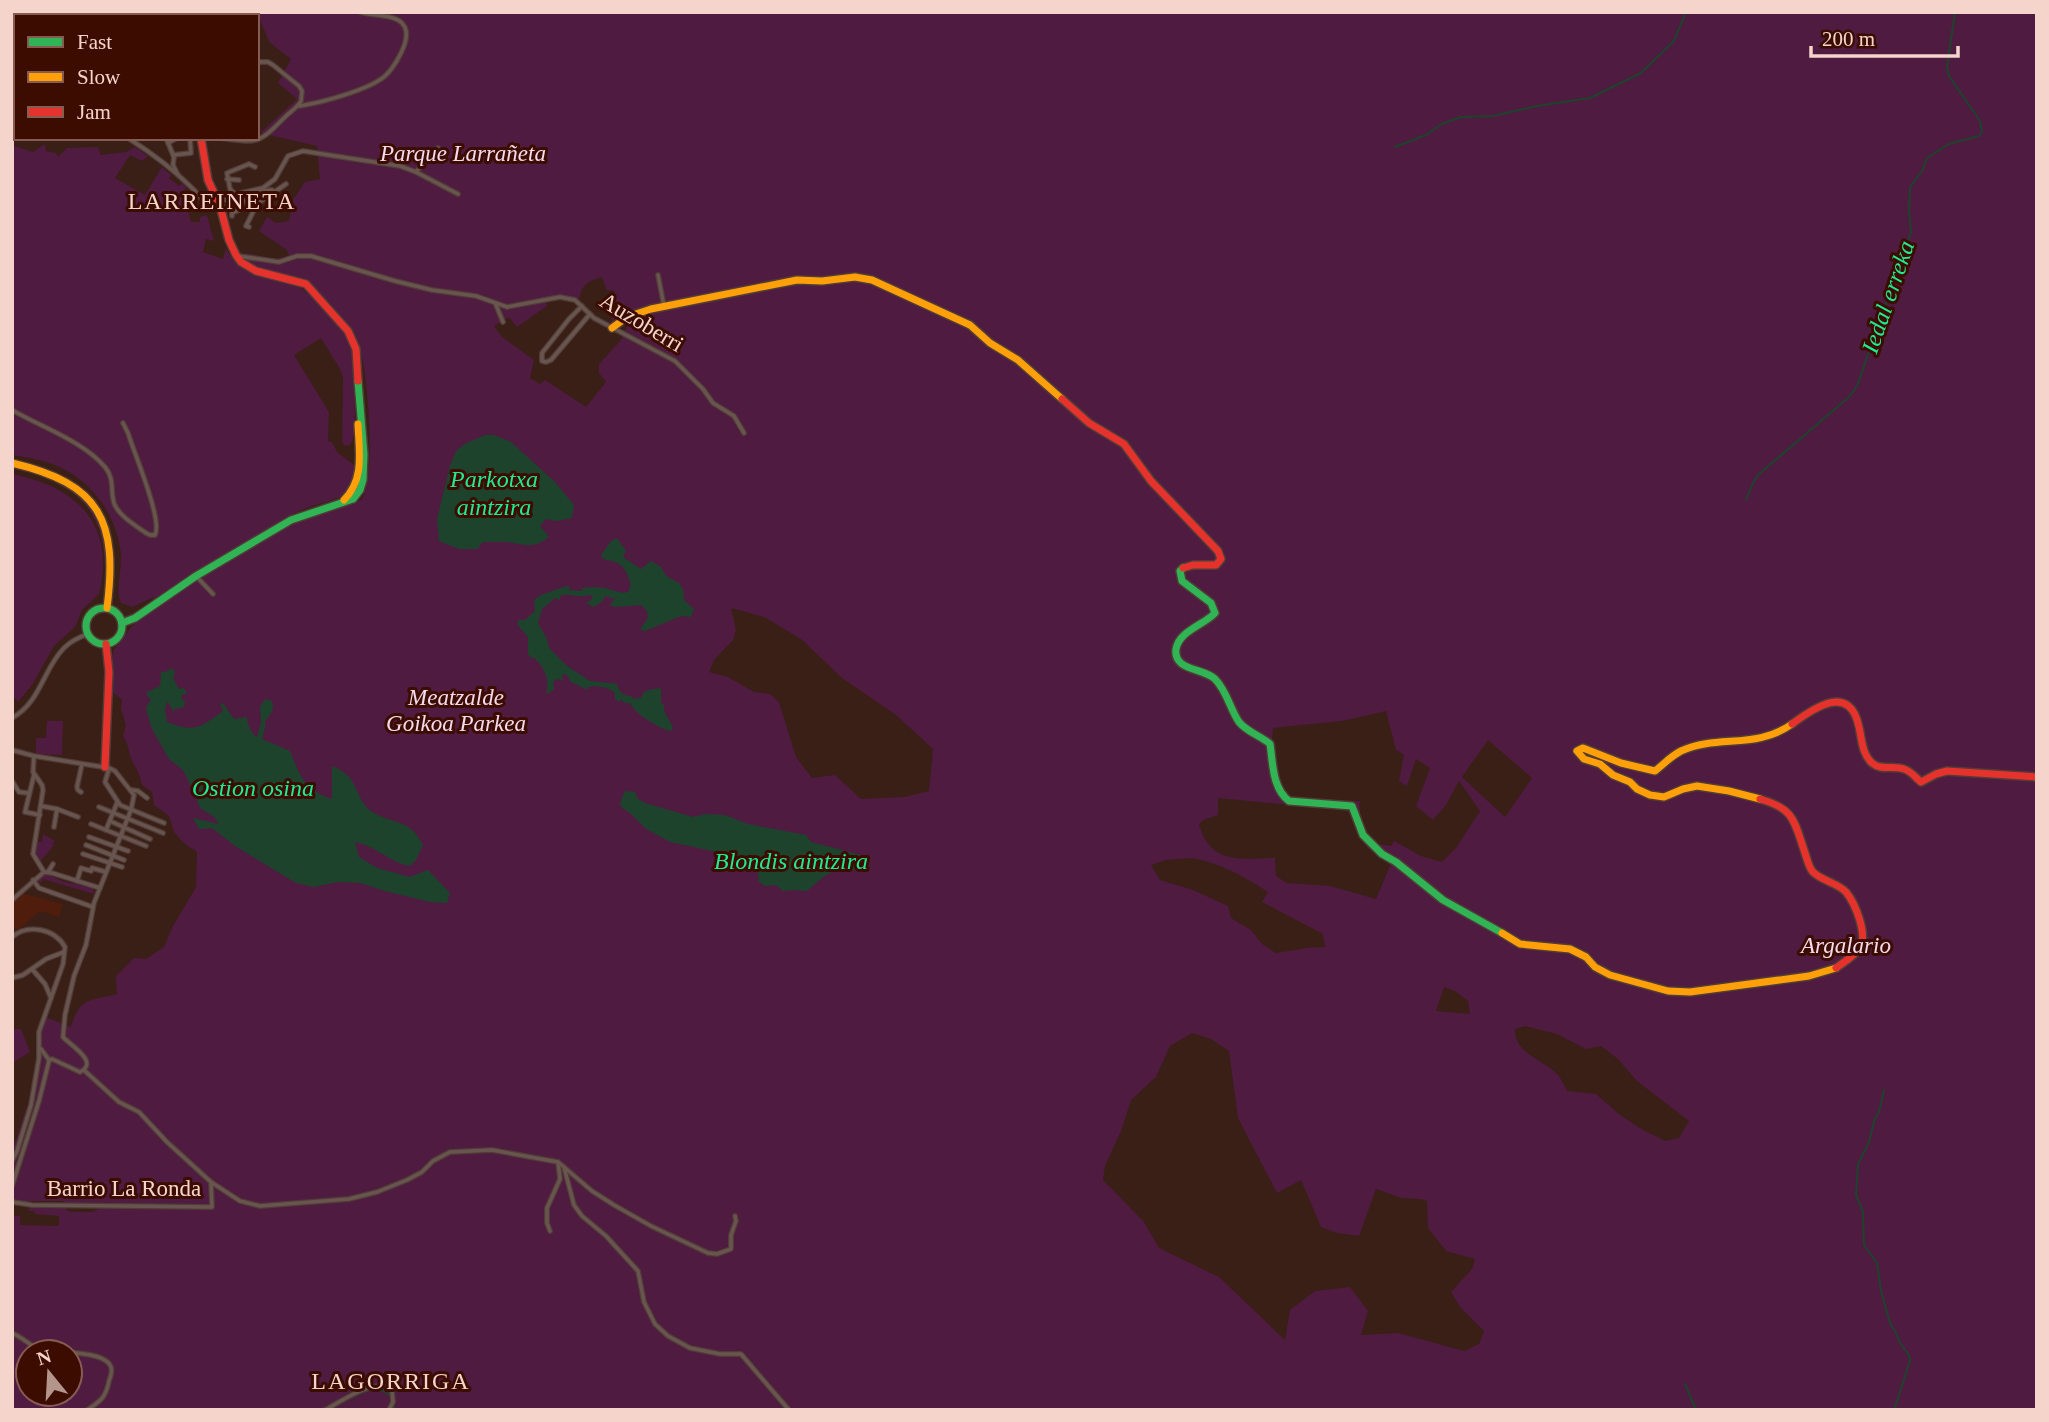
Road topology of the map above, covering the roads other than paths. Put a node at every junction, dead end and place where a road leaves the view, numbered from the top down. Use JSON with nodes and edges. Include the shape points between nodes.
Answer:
{"nodes":[{"id":1,"x":360,"y":12,"type":"edge"},
{"id":2,"x":259,"y":62,"type":"edge"},
{"id":3,"x":299,"y":106,"type":"junction"},
{"id":4,"x":131,"y":140,"type":"edge"},
{"id":5,"x":190,"y":140,"type":"edge"},
{"id":6,"x":202,"y":140,"type":"edge"},
{"id":7,"x":236,"y":140,"type":"edge"},
{"id":8,"x":167,"y":141,"type":"edge"},
{"id":9,"x":438,"y":148,"type":"dead end"},
{"id":10,"x":173,"y":155,"type":"junction"},
{"id":11,"x":255,"y":167,"type":"dead end"},
{"id":12,"x":416,"y":172,"type":"junction"},
{"id":13,"x":178,"y":176,"type":"junction"},
{"id":14,"x":227,"y":179,"type":"junction"},
{"id":15,"x":239,"y":180,"type":"dead end"},
{"id":16,"x":286,"y":184,"type":"dead end"},
{"id":17,"x":258,"y":191,"type":"junction"},
{"id":18,"x":274,"y":192,"type":"junction"},
{"id":19,"x":458,"y":194,"type":"dead end"},
{"id":20,"x":238,"y":196,"type":"junction"},
{"id":21,"x":216,"y":199,"type":"junction"},
{"id":22,"x":243,"y":202,"type":"junction"},
{"id":23,"x":257,"y":204,"type":"junction"},
{"id":24,"x":232,"y":216,"type":"dead end"},
{"id":25,"x":249,"y":228,"type":"dead end"},
{"id":26,"x":236,"y":257,"type":"junction"},
{"id":27,"x":658,"y":275,"type":"dead end"},
{"id":28,"x":496,"y":305,"type":"junction"},
{"id":29,"x":582,"y":306,"type":"junction"},
{"id":30,"x":664,"y":306,"type":"junction"},
{"id":31,"x":590,"y":314,"type":"junction"},
{"id":32,"x":503,"y":322,"type":"dead end"},
{"id":33,"x":612,"y":328,"type":"junction"},
{"id":34,"x":12,"y":410,"type":"edge"},
{"id":35,"x":123,"y":423,"type":"dead end"},
{"id":36,"x":744,"y":433,"type":"dead end"},
{"id":37,"x":12,"y":463,"type":"edge"},
{"id":38,"x":196,"y":576,"type":"junction"},
{"id":39,"x":214,"y":594,"type":"dead end"},
{"id":40,"x":107,"y":608,"type":"junction"},
{"id":41,"x":122,"y":623,"type":"junction"},
{"id":42,"x":88,"y":634,"type":"junction"},
{"id":43,"x":106,"y":644,"type":"junction"},
{"id":44,"x":12,"y":718,"type":"edge"},
{"id":45,"x":12,"y":750,"type":"edge"},
{"id":46,"x":34,"y":756,"type":"junction"},
{"id":47,"x":82,"y":764,"type":"junction"},
{"id":48,"x":107,"y":768,"type":"junction"},
{"id":49,"x":34,"y":775,"type":"junction"},
{"id":50,"x":2037,"y":777,"type":"edge"},
{"id":51,"x":12,"y":780,"type":"edge"},
{"id":52,"x":132,"y":790,"type":"junction"},
{"id":53,"x":81,"y":792,"type":"dead end"},
{"id":54,"x":29,"y":793,"type":"junction"},
{"id":55,"x":147,"y":798,"type":"dead end"},
{"id":56,"x":117,"y":802,"type":"junction"},
{"id":57,"x":41,"y":806,"type":"junction"},
{"id":58,"x":99,"y":807,"type":"dead end"},
{"id":59,"x":57,"y":809,"type":"junction"},
{"id":60,"x":131,"y":810,"type":"junction"},
{"id":61,"x":113,"y":813,"type":"junction"},
{"id":62,"x":40,"y":815,"type":"junction"},
{"id":63,"x":78,"y":817,"type":"dead end"},
{"id":64,"x":127,"y":819,"type":"junction"},
{"id":65,"x":110,"y":821,"type":"junction"},
{"id":66,"x":164,"y":822,"type":"dead end"},
{"id":67,"x":91,"y":824,"type":"dead end"},
{"id":68,"x":54,"y":827,"type":"dead end"},
{"id":69,"x":123,"y":828,"type":"junction"},
{"id":70,"x":106,"y":830,"type":"junction"},
{"id":71,"x":163,"y":833,"type":"dead end"},
{"id":72,"x":120,"y":835,"type":"junction"},
{"id":73,"x":89,"y":837,"type":"dead end"},
{"id":74,"x":150,"y":839,"type":"dead end"},
{"id":75,"x":86,"y":845,"type":"dead end"},
{"id":76,"x":116,"y":846,"type":"junction"},
{"id":77,"x":146,"y":846,"type":"dead end"},
{"id":78,"x":128,"y":851,"type":"dead end"},
{"id":79,"x":83,"y":854,"type":"dead end"},
{"id":80,"x":113,"y":855,"type":"junction"},
{"id":81,"x":124,"y":860,"type":"dead end"},
{"id":82,"x":110,"y":862,"type":"junction"},
{"id":83,"x":53,"y":864,"type":"dead end"},
{"id":84,"x":122,"y":867,"type":"dead end"},
{"id":85,"x":46,"y":872,"type":"junction"},
{"id":86,"x":106,"y":872,"type":"junction"},
{"id":87,"x":33,"y":880,"type":"junction"},
{"id":88,"x":77,"y":881,"type":"junction"},
{"id":89,"x":100,"y":888,"type":"junction"},
{"id":90,"x":12,"y":900,"type":"edge"},
{"id":91,"x":93,"y":907,"type":"junction"},
{"id":92,"x":12,"y":937,"type":"edge"},
{"id":93,"x":64,"y":952,"type":"junction"},
{"id":94,"x":32,"y":969,"type":"junction"},
{"id":95,"x":12,"y":978,"type":"edge"},
{"id":96,"x":51,"y":998,"type":"junction"},
{"id":97,"x":40,"y":1047,"type":"junction"},
{"id":98,"x":50,"y":1060,"type":"junction"},
{"id":99,"x":85,"y":1070,"type":"junction"},
{"id":100,"x":12,"y":1161,"type":"edge"},
{"id":101,"x":561,"y":1163,"type":"junction"},
{"id":102,"x":211,"y":1182,"type":"junction"},
{"id":103,"x":12,"y":1185,"type":"edge"},
{"id":104,"x":12,"y":1204,"type":"edge"},
{"id":105,"x":23,"y":1207,"type":"dead end"},
{"id":106,"x":735,"y":1216,"type":"dead end"},
{"id":107,"x":550,"y":1231,"type":"dead end"},
{"id":108,"x":12,"y":1333,"type":"edge"},
{"id":109,"x":87,"y":1410,"type":"edge"},
{"id":110,"x":325,"y":1410,"type":"edge"},
{"id":111,"x":389,"y":1410,"type":"edge"},
{"id":112,"x":789,"y":1410,"type":"edge"}],
"edges":[{"from":1,"to":3,"type":"street","via":[[394,19],[405,27],[404,47],[387,75],[354,91]]},
{"from":2,"to":3,"type":"street","via":[[273,65],[299,86]]},
{"from":3,"to":7,"type":"street","via":[[260,140]]},
{"from":4,"to":13,"type":"street"},
{"from":5,"to":10,"type":"street","via":[[191,153]]},
{"from":6,"to":21,"type":"street"},
{"from":8,"to":10,"type":"street"},
{"from":9,"to":12,"type":"street"},
{"from":10,"to":13,"type":"street"},
{"from":11,"to":14,"type":"street","via":[[243,164],[228,172]]},
{"from":12,"to":17,"type":"street","via":[[391,164],[299,152],[288,156],[275,179]]},
{"from":12,"to":19,"type":"street"},
{"from":13,"to":21,"type":"street","via":[[199,198]]},
{"from":14,"to":15,"type":"street"},
{"from":14,"to":20,"type":"street"},
{"from":16,"to":18,"type":"street"},
{"from":17,"to":18,"type":"street"},
{"from":17,"to":20,"type":"street"},
{"from":18,"to":23,"type":"street"},
{"from":20,"to":21,"type":"street"},
{"from":20,"to":22,"type":"street"},
{"from":21,"to":26,"type":"street"},
{"from":22,"to":23,"type":"street"},
{"from":22,"to":24,"type":"street"},
{"from":23,"to":25,"type":"street"},
{"from":26,"to":28,"type":"street","name":"Auzoberri","via":[[279,262],[311,256],[432,290],[476,296]]},
{"from":26,"to":38,"type":"street","via":[[255,271],[306,284],[352,336],[360,383],[363,480],[353,499],[291,520]]},
{"from":27,"to":30,"type":"street"},
{"from":28,"to":29,"type":"street","name":"Auzoberri","via":[[560,298]]},
{"from":28,"to":32,"type":"street"},
{"from":29,"to":31,"type":"street","name":"Auzoberri"},
{"from":29,"to":31,"type":"street","via":[[542,353],[542,361],[551,360]]},
{"from":30,"to":33,"type":"street","via":[[635,313]]},
{"from":30,"to":50,"type":"street","via":[[797,280],[863,278],[956,317],[1009,353],[1089,423],[1124,444],[1150,481],[1218,551],[1220,559],[1214,566],[1191,565],[1180,570],[1182,580],[1211,603],[1215,613],[1183,636],[1176,657],[1179,663],[1217,680],[1239,721],[1270,744],[1282,798],[1352,806],[1368,843],[1443,900],[1520,944],[1570,950],[1610,975],[1668,991],[1690,992],[1794,978],[1836,968],[1849,960],[1862,945],[1863,935],[1845,891],[1813,872],[1793,817],[1774,803],[1698,786],[1664,797],[1650,795],[1584,759],[1579,749],[1655,771],[1673,755],[1701,744],[1753,742],[1779,732],[1819,705],[1834,701],[1855,713],[1862,748],[1876,767],[1905,769],[1922,782],[1947,771]]},
{"from":31,"to":33,"type":"street","name":"Auzoberri"},
{"from":33,"to":36,"type":"street","name":"Auzoberri","via":[[682,367],[713,402],[734,416]]},
{"from":34,"to":35,"type":"street","via":[[95,456],[113,482],[117,509],[150,536],[155,535],[150,498]]},
{"from":37,"to":40,"type":"street","via":[[66,480],[99,514],[110,550]]},
{"from":38,"to":39,"type":"street"},
{"from":38,"to":41,"type":"street"},
{"from":40,"to":41,"type":"street"},
{"from":40,"to":42,"type":"street","via":[[92,613]]},
{"from":41,"to":43,"type":"street","via":[[120,634]]},
{"from":42,"to":43,"type":"street"},
{"from":42,"to":44,"type":"street","via":[[65,647],[34,698]]},
{"from":43,"to":48,"type":"street"},
{"from":45,"to":46,"type":"street"},
{"from":46,"to":47,"type":"street"},
{"from":46,"to":49,"type":"street"},
{"from":47,"to":48,"type":"street"},
{"from":47,"to":53,"type":"street","via":[[77,787]]},
{"from":48,"to":52,"type":"street"},
{"from":48,"to":56,"type":"street","via":[[105,782]]},
{"from":49,"to":54,"type":"street"},
{"from":49,"to":57,"type":"street","via":[[42,785]]},
{"from":51,"to":54,"type":"street","via":[[19,792]]},
{"from":52,"to":55,"type":"street"},
{"from":52,"to":60,"type":"street"},
{"from":54,"to":62,"type":"street","via":[[25,812]]},
{"from":56,"to":60,"type":"street"},
{"from":56,"to":61,"type":"street"},
{"from":57,"to":59,"type":"street"},
{"from":57,"to":62,"type":"street"},
{"from":58,"to":61,"type":"street"},
{"from":59,"to":63,"type":"street"},
{"from":59,"to":68,"type":"street"},
{"from":60,"to":64,"type":"street"},
{"from":60,"to":66,"type":"street"},
{"from":61,"to":64,"type":"street"},
{"from":61,"to":65,"type":"street"},
{"from":62,"to":85,"type":"street","via":[[33,854]]},
{"from":64,"to":69,"type":"street"},
{"from":64,"to":71,"type":"street"},
{"from":65,"to":69,"type":"street"},
{"from":65,"to":70,"type":"street"},
{"from":67,"to":70,"type":"street"},
{"from":69,"to":72,"type":"street"},
{"from":69,"to":74,"type":"street"},
{"from":70,"to":72,"type":"street"},
{"from":72,"to":76,"type":"street"},
{"from":72,"to":77,"type":"street"},
{"from":73,"to":76,"type":"street"},
{"from":75,"to":80,"type":"street"},
{"from":76,"to":78,"type":"street"},
{"from":76,"to":80,"type":"street"},
{"from":79,"to":82,"type":"street"},
{"from":80,"to":81,"type":"street"},
{"from":80,"to":82,"type":"street"},
{"from":82,"to":84,"type":"street"},
{"from":82,"to":86,"type":"street"},
{"from":83,"to":85,"type":"street"},
{"from":85,"to":87,"type":"street"},
{"from":85,"to":88,"type":"street"},
{"from":86,"to":88,"type":"street","via":[[81,868]]},
{"from":86,"to":89,"type":"street"},
{"from":87,"to":90,"type":"street"},
{"from":87,"to":91,"type":"street","via":[[39,888]]},
{"from":88,"to":89,"type":"street"},
{"from":89,"to":91,"type":"street"},
{"from":91,"to":99,"type":"street","via":[[62,1032],[65,1041],[84,1056]]},
{"from":92,"to":93,"type":"street","via":[[27,929],[47,932],[63,942]]},
{"from":93,"to":94,"type":"street"},
{"from":93,"to":96,"type":"street"},
{"from":94,"to":95,"type":"street"},
{"from":94,"to":96,"type":"street"},
{"from":96,"to":97,"type":"street","via":[[39,1032]]},
{"from":97,"to":98,"type":"street"},
{"from":97,"to":100,"type":"street","via":[[32,1105]]},
{"from":98,"to":99,"type":"street","name":"Barrio La Ronda"},
{"from":98,"to":103,"type":"street","name":"Barrio La Ronda"},
{"from":99,"to":102,"type":"street","name":"Barrio La Ronda","via":[[119,1102],[139,1112]]},
{"from":101,"to":102,"type":"street","name":"Barrio La Ronda","via":[[492,1150],[450,1152],[422,1172],[377,1192],[269,1207],[246,1203]]},
{"from":101,"to":106,"type":"street","via":[[614,1205],[708,1253],[731,1249]]},
{"from":101,"to":107,"type":"street","via":[[560,1179],[547,1208]]},
{"from":101,"to":112,"type":"street","via":[[574,1205],[638,1271],[644,1302],[655,1324],[690,1348],[741,1354]]},
{"from":102,"to":104,"type":"street","name":"Barrio La Ronda","via":[[212,1207]]},
{"from":104,"to":105,"type":"street"},
{"from":108,"to":109,"type":"street","via":[[39,1349],[107,1361],[111,1366],[107,1394]]},
{"from":110,"to":111,"type":"street","via":[[376,1385],[392,1390]]}]}
